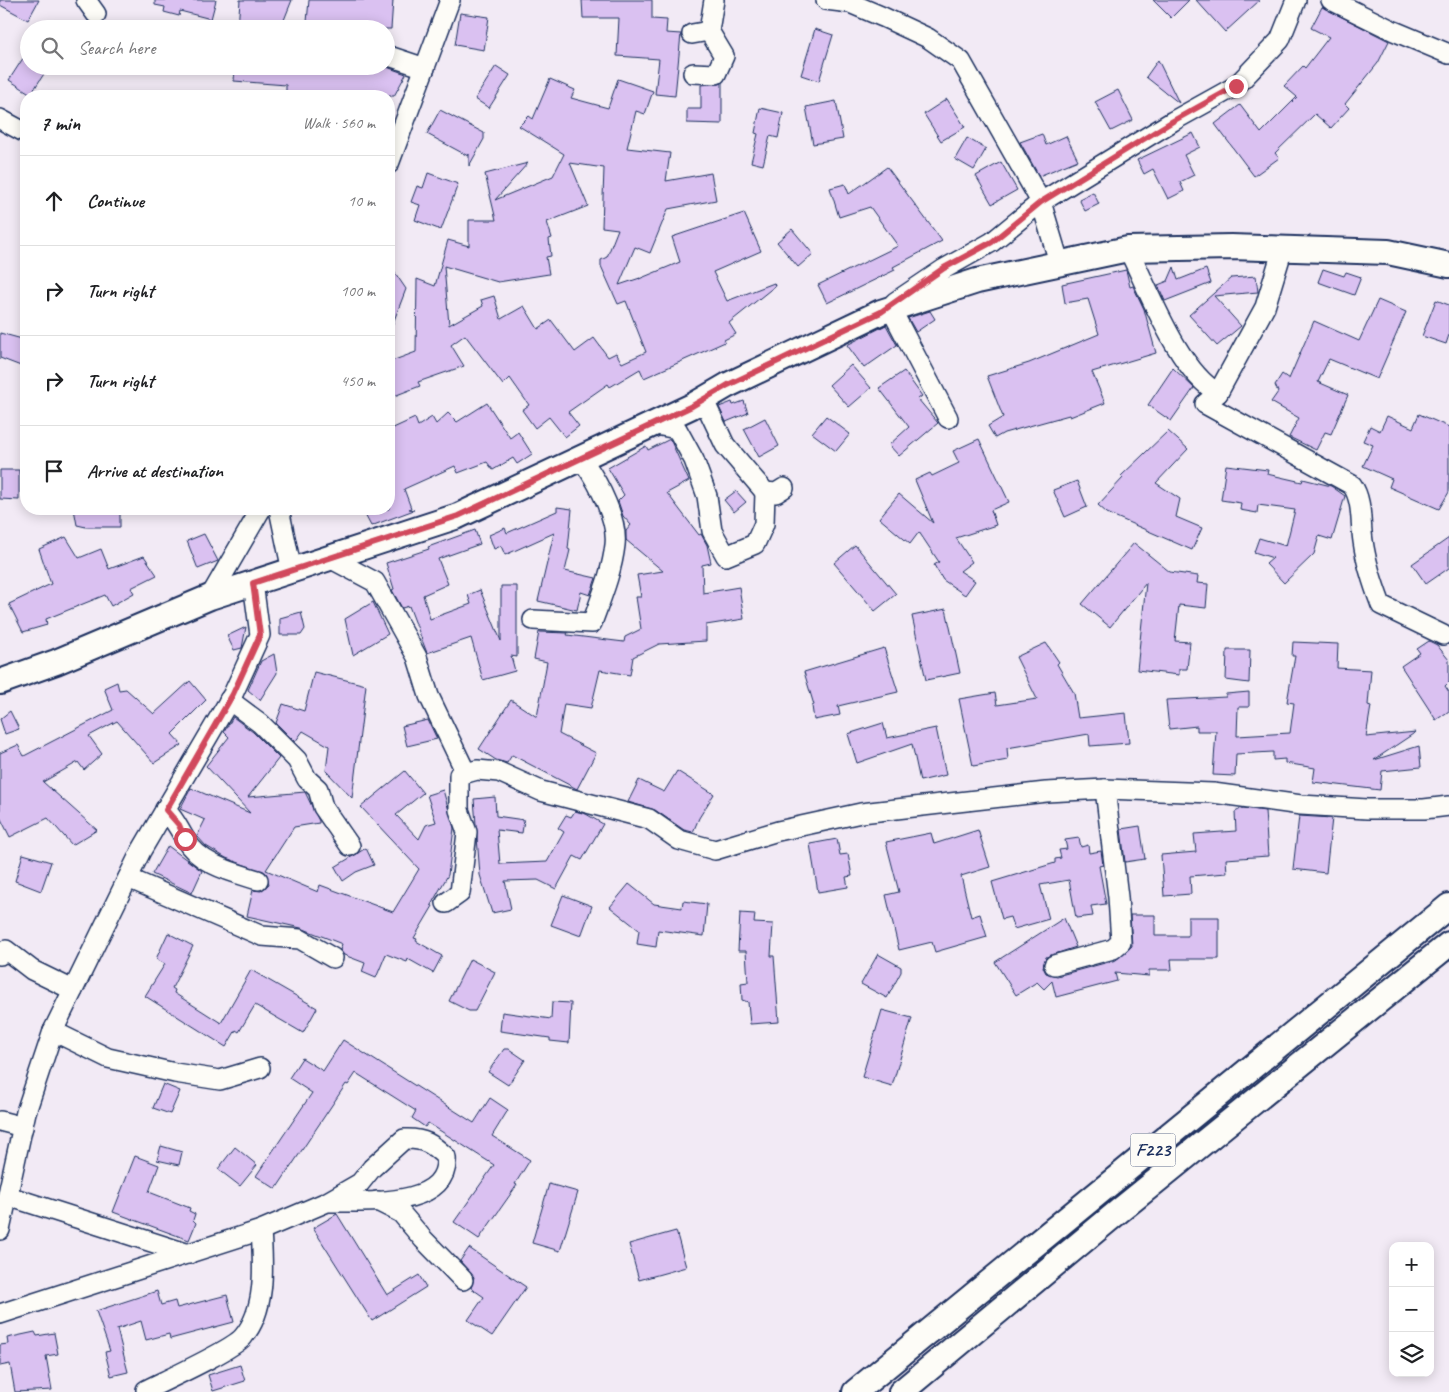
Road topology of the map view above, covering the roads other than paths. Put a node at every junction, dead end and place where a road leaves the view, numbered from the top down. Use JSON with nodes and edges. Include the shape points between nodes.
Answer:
{"nodes":[{"id":1,"x":450,"y":0,"type":"edge"},
{"id":2,"x":714,"y":0,"type":"edge"},
{"id":3,"x":826,"y":0,"type":"edge"},
{"id":4,"x":1296,"y":0,"type":"edge"},
{"id":5,"x":1331,"y":0,"type":"edge"},
{"id":6,"x":1449,"y":54,"type":"edge"},
{"id":7,"x":395,"y":58,"type":"edge"},
{"id":8,"x":425,"y":68,"type":"junction"},
{"id":9,"x":693,"y":73,"type":"dead end"},
{"id":10,"x":0,"y":119,"type":"edge"},
{"id":11,"x":20,"y":130,"type":"edge"},
{"id":12,"x":395,"y":146,"type":"edge"},
{"id":13,"x":1041,"y":202,"type":"junction"},
{"id":14,"x":1128,"y":248,"type":"junction"},
{"id":15,"x":1283,"y":248,"type":"junction"},
{"id":16,"x":1060,"y":262,"type":"junction"},
{"id":17,"x":1449,"y":265,"type":"edge"},
{"id":18,"x":886,"y":311,"type":"junction"},
{"id":19,"x":1218,"y":393,"type":"junction"},
{"id":20,"x":692,"y":406,"type":"junction"},
{"id":21,"x":948,"y":418,"type":"dead end"},
{"id":22,"x":651,"y":424,"type":"junction"},
{"id":23,"x":570,"y":463,"type":"junction"},
{"id":24,"x":784,"y":488,"type":"dead end"},
{"id":25,"x":765,"y":492,"type":"junction"},
{"id":26,"x":258,"y":515,"type":"edge"},
{"id":27,"x":280,"y":515,"type":"edge"},
{"id":28,"x":328,"y":557,"type":"junction"},
{"id":29,"x":292,"y":571,"type":"junction"},
{"id":30,"x":253,"y":583,"type":"junction"},
{"id":31,"x":210,"y":597,"type":"junction"},
{"id":32,"x":533,"y":620,"type":"dead end"},
{"id":33,"x":1447,"y":637,"type":"edge"},
{"id":34,"x":0,"y":682,"type":"edge"},
{"id":35,"x":229,"y":700,"type":"junction"},
{"id":36,"x":466,"y":773,"type":"junction"},
{"id":37,"x":1105,"y":789,"type":"junction"},
{"id":38,"x":1449,"y":806,"type":"edge"},
{"id":39,"x":166,"y":810,"type":"junction"},
{"id":40,"x":350,"y":846,"type":"dead end"},
{"id":41,"x":128,"y":878,"type":"junction"},
{"id":42,"x":258,"y":880,"type":"dead end"},
{"id":43,"x":446,"y":903,"type":"dead end"},
{"id":44,"x":1449,"y":906,"type":"edge"},
{"id":45,"x":1449,"y":944,"type":"edge"},
{"id":46,"x":0,"y":955,"type":"edge"},
{"id":47,"x":333,"y":958,"type":"dead end"},
{"id":48,"x":1054,"y":965,"type":"dead end"},
{"id":49,"x":73,"y":990,"type":"junction"},
{"id":50,"x":53,"y":1031,"type":"junction"},
{"id":51,"x":260,"y":1068,"type":"dead end"},
{"id":52,"x":0,"y":1121,"type":"edge"},
{"id":53,"x":23,"y":1127,"type":"junction"},
{"id":54,"x":6,"y":1186,"type":"edge"},
{"id":55,"x":376,"y":1201,"type":"junction"},
{"id":56,"x":326,"y":1202,"type":"junction"},
{"id":57,"x":0,"y":1230,"type":"edge"},
{"id":58,"x":261,"y":1230,"type":"junction"},
{"id":59,"x":188,"y":1254,"type":"junction"},
{"id":60,"x":464,"y":1280,"type":"dead end"},
{"id":61,"x":0,"y":1314,"type":"edge"},
{"id":62,"x":146,"y":1390,"type":"dead end"},
{"id":63,"x":855,"y":1392,"type":"edge"},
{"id":64,"x":901,"y":1392,"type":"edge"}],
"edges":[{"from":1,"to":8,"type":"street"},
{"from":2,"to":9,"type":"street","via":[[700,33],[724,56],[716,74]]},
{"from":3,"to":13,"type":"street","via":[[850,3],[883,17],[928,38],[961,61]]},
{"from":4,"to":13,"type":"street","via":[[1280,40],[1236,86]]},
{"from":5,"to":6,"type":"street"},
{"from":7,"to":8,"type":"street"},
{"from":8,"to":12,"type":"street"},
{"from":10,"to":11,"type":"street"},
{"from":13,"to":16,"type":"street"},
{"from":13,"to":18,"type":"street","via":[[992,242],[944,268]]},
{"from":14,"to":15,"type":"main road"},
{"from":14,"to":16,"type":"main road"},
{"from":14,"to":19,"type":"street","via":[[1181,358]]},
{"from":15,"to":17,"type":"main road","via":[[1388,252]]},
{"from":15,"to":19,"type":"street","via":[[1265,307]]},
{"from":16,"to":18,"type":"main road","via":[[977,281]]},
{"from":18,"to":20,"type":"main road","via":[[728,385]]},
{"from":18,"to":21,"type":"street"},
{"from":19,"to":33,"type":"street","via":[[1205,404],[1352,485],[1359,494],[1363,542],[1381,605]]},
{"from":20,"to":22,"type":"main road"},
{"from":20,"to":25,"type":"street","via":[[707,407],[725,445]]},
{"from":22,"to":23,"type":"main road"},
{"from":22,"to":25,"type":"street","via":[[678,430],[694,460],[704,487],[712,531],[726,556],[755,544],[764,524]]},
{"from":23,"to":28,"type":"main road","via":[[458,516]]},
{"from":23,"to":32,"type":"street","via":[[585,464],[600,485],[615,544],[609,574],[592,623]]},
{"from":24,"to":25,"type":"street","via":[[776,493]]},
{"from":26,"to":31,"type":"street"},
{"from":27,"to":29,"type":"street"},
{"from":28,"to":29,"type":"main road"},
{"from":28,"to":36,"type":"street","via":[[375,582],[416,656],[429,696]]},
{"from":29,"to":30,"type":"main road"},
{"from":30,"to":31,"type":"main road"},
{"from":30,"to":35,"type":"street","via":[[260,635]]},
{"from":31,"to":34,"type":"main road"},
{"from":35,"to":39,"type":"street"},
{"from":35,"to":40,"type":"street","via":[[260,723],[297,760],[307,779],[318,790],[323,807]]},
{"from":36,"to":37,"type":"street","via":[[477,770],[499,772],[541,791],[649,818],[679,840],[715,850],[778,831],[861,813],[1046,792]]},
{"from":36,"to":43,"type":"street","via":[[459,776],[459,810],[467,832],[460,893]]},
{"from":37,"to":38,"type":"street","via":[[1213,793],[1366,810]]},
{"from":37,"to":48,"type":"street","via":[[1121,942],[1113,949]]},
{"from":39,"to":41,"type":"street"},
{"from":39,"to":42,"type":"street","via":[[179,825],[185,839],[211,864]]},
{"from":41,"to":47,"type":"street","via":[[262,936],[300,940]]},
{"from":41,"to":49,"type":"street"},
{"from":44,"to":63,"type":"main road","number":"F223"},
{"from":45,"to":64,"type":"main road","number":"F223"},
{"from":46,"to":49,"type":"street","via":[[6,950],[32,970]]},
{"from":49,"to":50,"type":"street"},
{"from":50,"to":51,"type":"street","via":[[108,1058],[175,1073],[220,1080]]},
{"from":50,"to":53,"type":"street"},
{"from":52,"to":53,"type":"street"},
{"from":53,"to":54,"type":"street"},
{"from":54,"to":57,"type":"street"},
{"from":54,"to":59,"type":"street"},
{"from":55,"to":56,"type":"street"},
{"from":55,"to":56,"type":"street","via":[[414,1198],[442,1181],[447,1170],[446,1157],[432,1144],[419,1138],[404,1139],[360,1183]]},
{"from":55,"to":60,"type":"street","via":[[401,1213]]},
{"from":56,"to":58,"type":"street"},
{"from":58,"to":59,"type":"street"},
{"from":58,"to":62,"type":"street","via":[[262,1282],[256,1316],[243,1338]]},
{"from":59,"to":61,"type":"street"}]}
